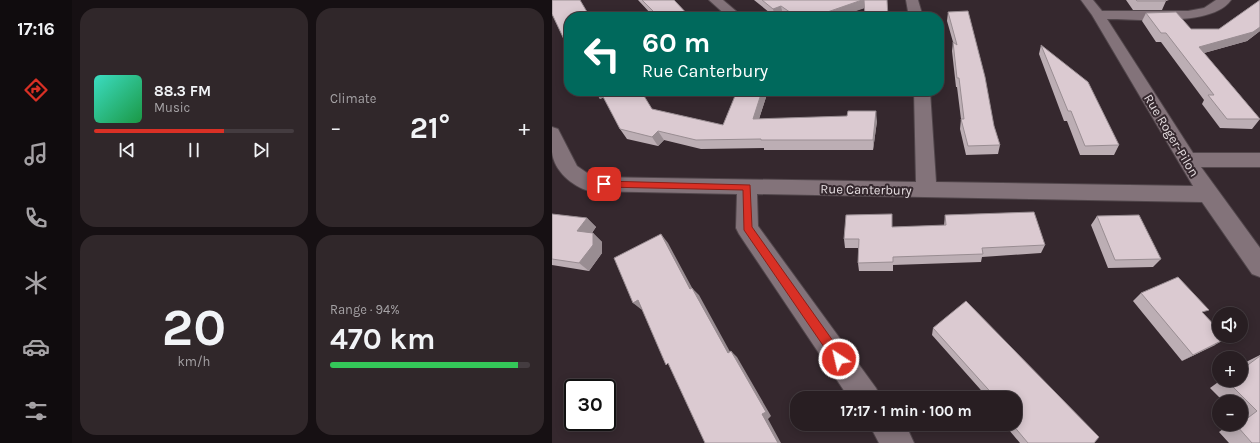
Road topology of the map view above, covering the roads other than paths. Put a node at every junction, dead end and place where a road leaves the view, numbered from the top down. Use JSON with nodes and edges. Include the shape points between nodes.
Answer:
{"nodes":[{"id":1,"x":715,"y":0,"type":"edge"},
{"id":2,"x":912,"y":0,"type":"edge"},
{"id":3,"x":1087,"y":0,"type":"edge"},
{"id":4,"x":1225,"y":0,"type":"edge"},
{"id":5,"x":730,"y":12,"type":"edge"},
{"id":6,"x":915,"y":12,"type":"edge"},
{"id":7,"x":1098,"y":15,"type":"junction"},
{"id":8,"x":922,"y":96,"type":"edge"},
{"id":9,"x":552,"y":133,"type":"edge"},
{"id":10,"x":1188,"y":160,"type":"junction"},
{"id":11,"x":1260,"y":160,"type":"edge"},
{"id":12,"x":747,"y":187,"type":"junction"},
{"id":13,"x":926,"y":190,"type":"junction"},
{"id":14,"x":1208,"y":194,"type":"junction"},
{"id":15,"x":1260,"y":268,"type":"edge"},
{"id":16,"x":861,"y":391,"type":"edge"},
{"id":17,"x":889,"y":431,"type":"edge"},
{"id":18,"x":898,"y":443,"type":"edge"}],
"edges":[{"from":1,"to":5,"type":"street"},
{"from":2,"to":6,"type":"street"},
{"from":3,"to":7,"type":"street","name":"Rue Roger-Pilon"},
{"from":4,"to":7,"type":"street","via":[[1208,10],[1188,15]]},
{"from":7,"to":10,"type":"street","name":"Rue Roger-Pilon"},
{"from":8,"to":13,"type":"street"},
{"from":9,"to":12,"type":"street","name":"Rue Canterbury","via":[[568,170],[588,184]]},
{"from":10,"to":11,"type":"street"},
{"from":10,"to":14,"type":"street","name":"Rue Roger-Pilon"},
{"from":12,"to":13,"type":"street","name":"Rue Canterbury"},
{"from":12,"to":16,"type":"street","via":[[748,228]]},
{"from":13,"to":14,"type":"street","name":"Rue Canterbury"},
{"from":14,"to":15,"type":"street","name":"Rue Roger-Pilon"},
{"from":17,"to":18,"type":"street"}]}
